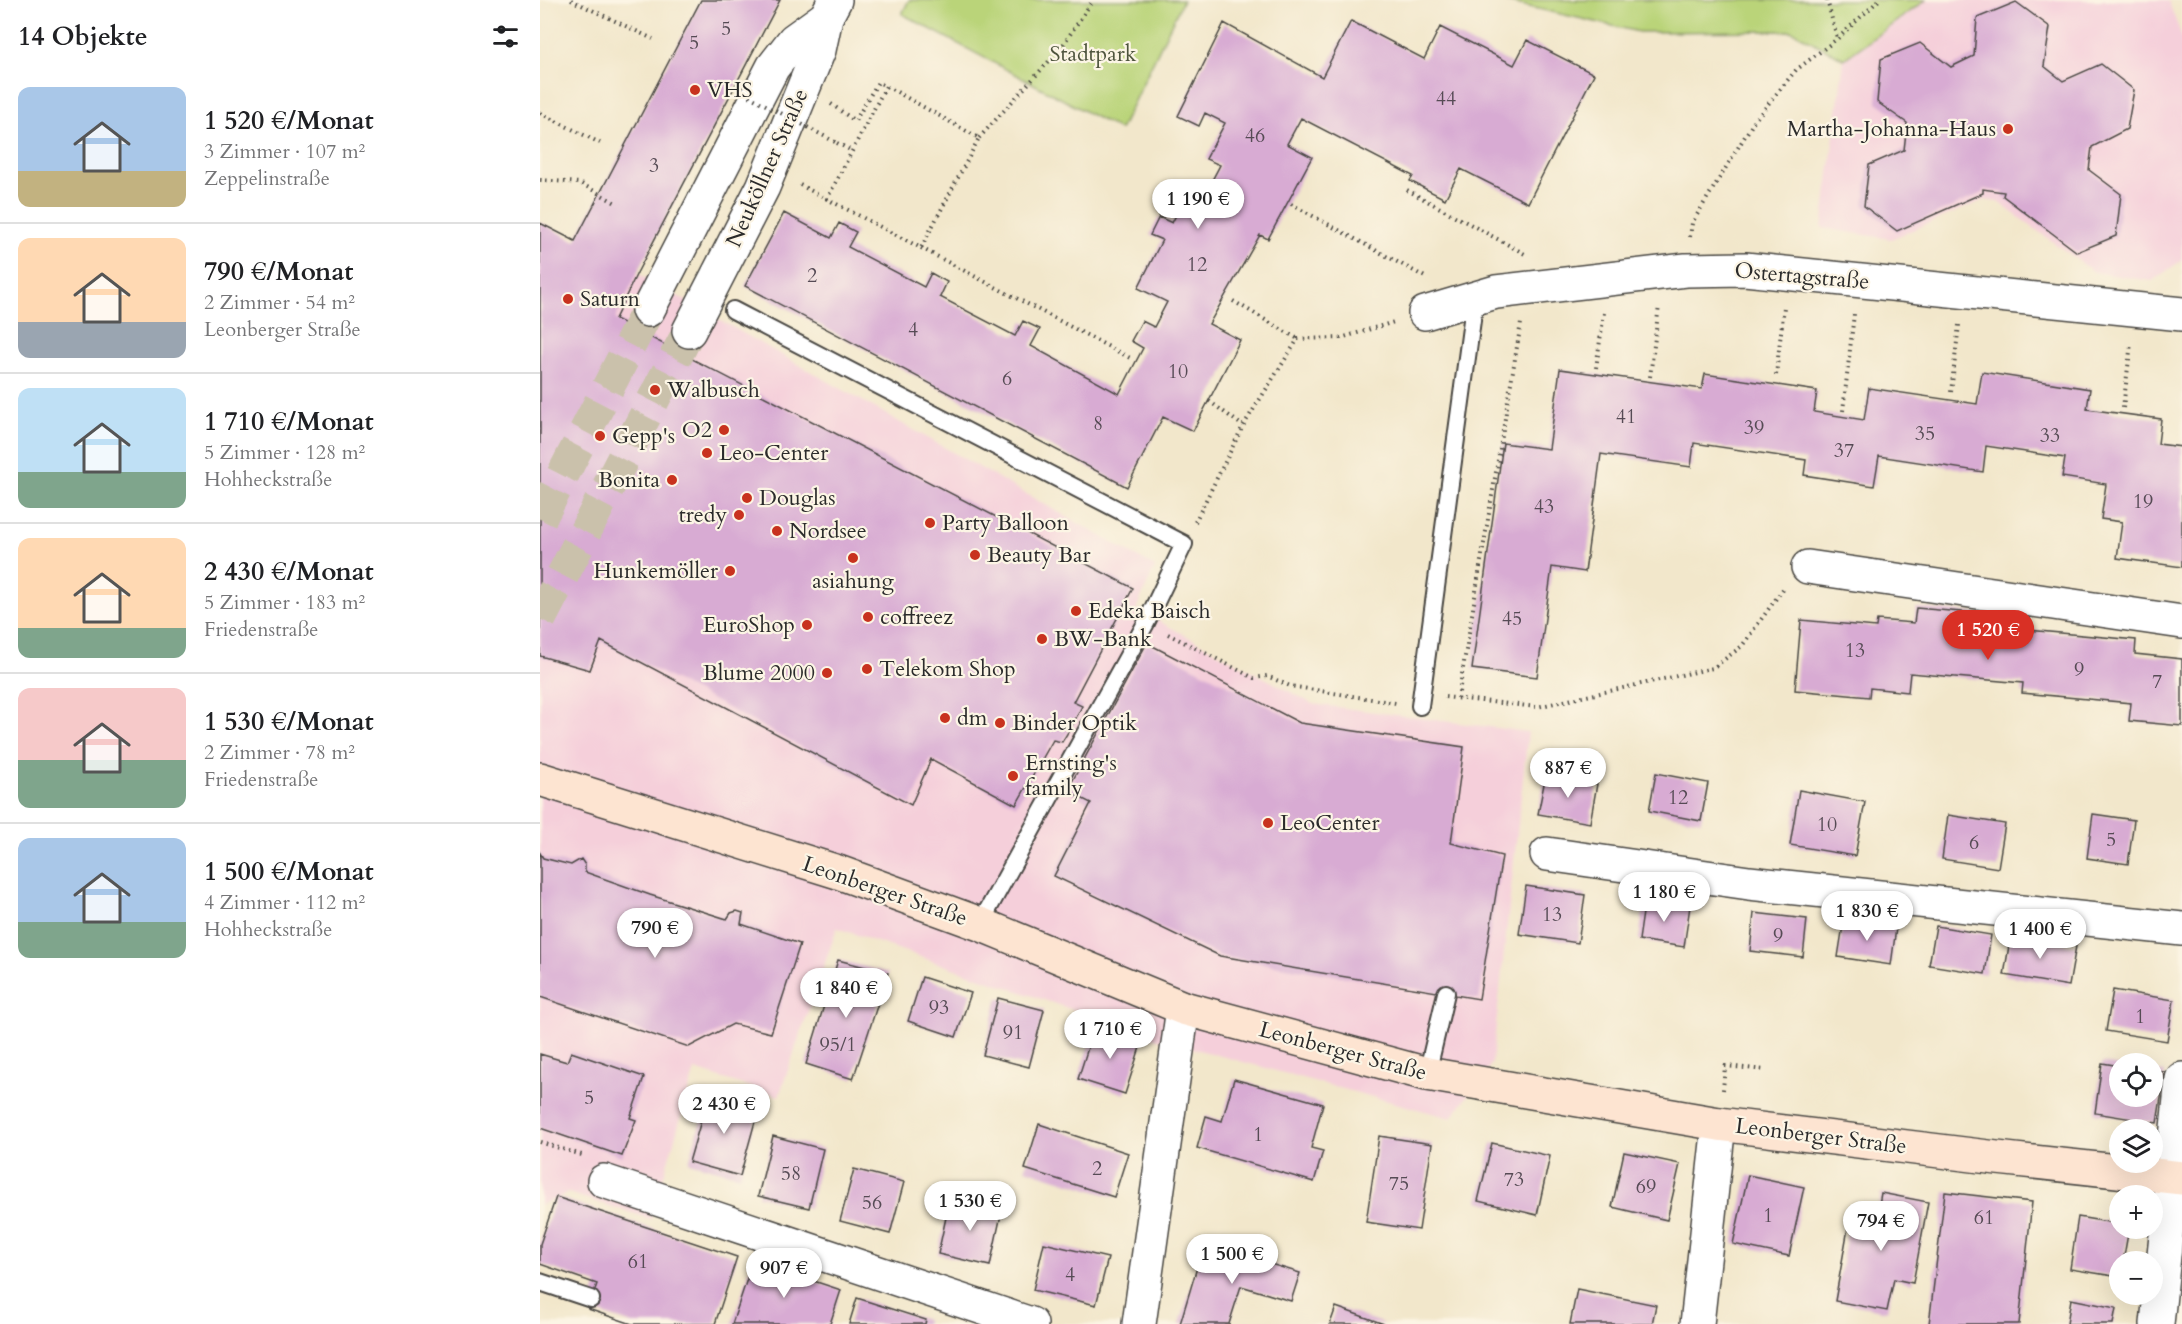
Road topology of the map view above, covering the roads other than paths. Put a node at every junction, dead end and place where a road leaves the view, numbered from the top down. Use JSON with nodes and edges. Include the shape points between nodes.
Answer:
{"nodes":[{"id":1,"x":831,"y":8,"type":"edge"},
{"id":2,"x":1471,"y":299,"type":"junction"},
{"id":3,"x":733,"y":310,"type":"dead end"},
{"id":4,"x":1425,"y":313,"type":"road end"},
{"id":5,"x":2182,"y":314,"type":"edge"},
{"id":6,"x":1808,"y":567,"type":"road end"},
{"id":7,"x":2182,"y":622,"type":"edge"},
{"id":8,"x":1420,"y":706,"type":"road end"},
{"id":9,"x":540,"y":778,"type":"edge"},
{"id":10,"x":1547,"y":854,"type":"dead end"},
{"id":11,"x":980,"y":924,"type":"junction"},
{"id":12,"x":2182,"y":929,"type":"edge"},
{"id":13,"x":1446,"y":993,"type":"dead end"},
{"id":14,"x":1183,"y":1008,"type":"junction"},
{"id":15,"x":1427,"y":1074,"type":"junction"},
{"id":16,"x":2182,"y":1079,"type":"edge"},
{"id":17,"x":1719,"y":1124,"type":"junction"},
{"id":18,"x":2177,"y":1178,"type":"edge"},
{"id":19,"x":604,"y":1181,"type":"road end"},
{"id":20,"x":540,"y":1282,"type":"edge"},
{"id":21,"x":591,"y":1299,"type":"dead end"},
{"id":22,"x":1030,"y":1324,"type":"edge"},
{"id":23,"x":1139,"y":1324,"type":"edge"},
{"id":24,"x":1696,"y":1324,"type":"edge"},
{"id":25,"x":2157,"y":1324,"type":"edge"}],
"edges":[{"from":1,"to":1,"type":"street","name":"Neuköllner Straße","via":[[819,50],[763,186],[693,323],[652,302],[772,67],[794,40]]},
{"from":2,"to":4,"type":"street","name":"Ostertagstraße"},
{"from":2,"to":5,"type":"street","name":"Ostertagstraße","via":[[1496,292],[1675,271],[1745,269]]},
{"from":2,"to":8,"type":"lane"},
{"from":3,"to":11,"type":"lane","via":[[1184,544],[1146,622]]},
{"from":6,"to":7,"type":"street"},
{"from":9,"to":11,"type":"street","name":"Leonberger Straße","via":[[838,872]]},
{"from":10,"to":12,"type":"street","via":[[1749,884]]},
{"from":11,"to":14,"type":"street","name":"Leonberger Straße"},
{"from":13,"to":15,"type":"lane"},
{"from":14,"to":15,"type":"street","name":"Leonberger Straße"},
{"from":14,"to":23,"type":"street"},
{"from":15,"to":17,"type":"street","name":"Leonberger Straße"},
{"from":16,"to":18,"type":"street"},
{"from":17,"to":18,"type":"street","name":"Leonberger Straße"},
{"from":17,"to":24,"type":"street"},
{"from":18,"to":25,"type":"street"},
{"from":19,"to":22,"type":"street"},
{"from":20,"to":21,"type":"lane"}]}
